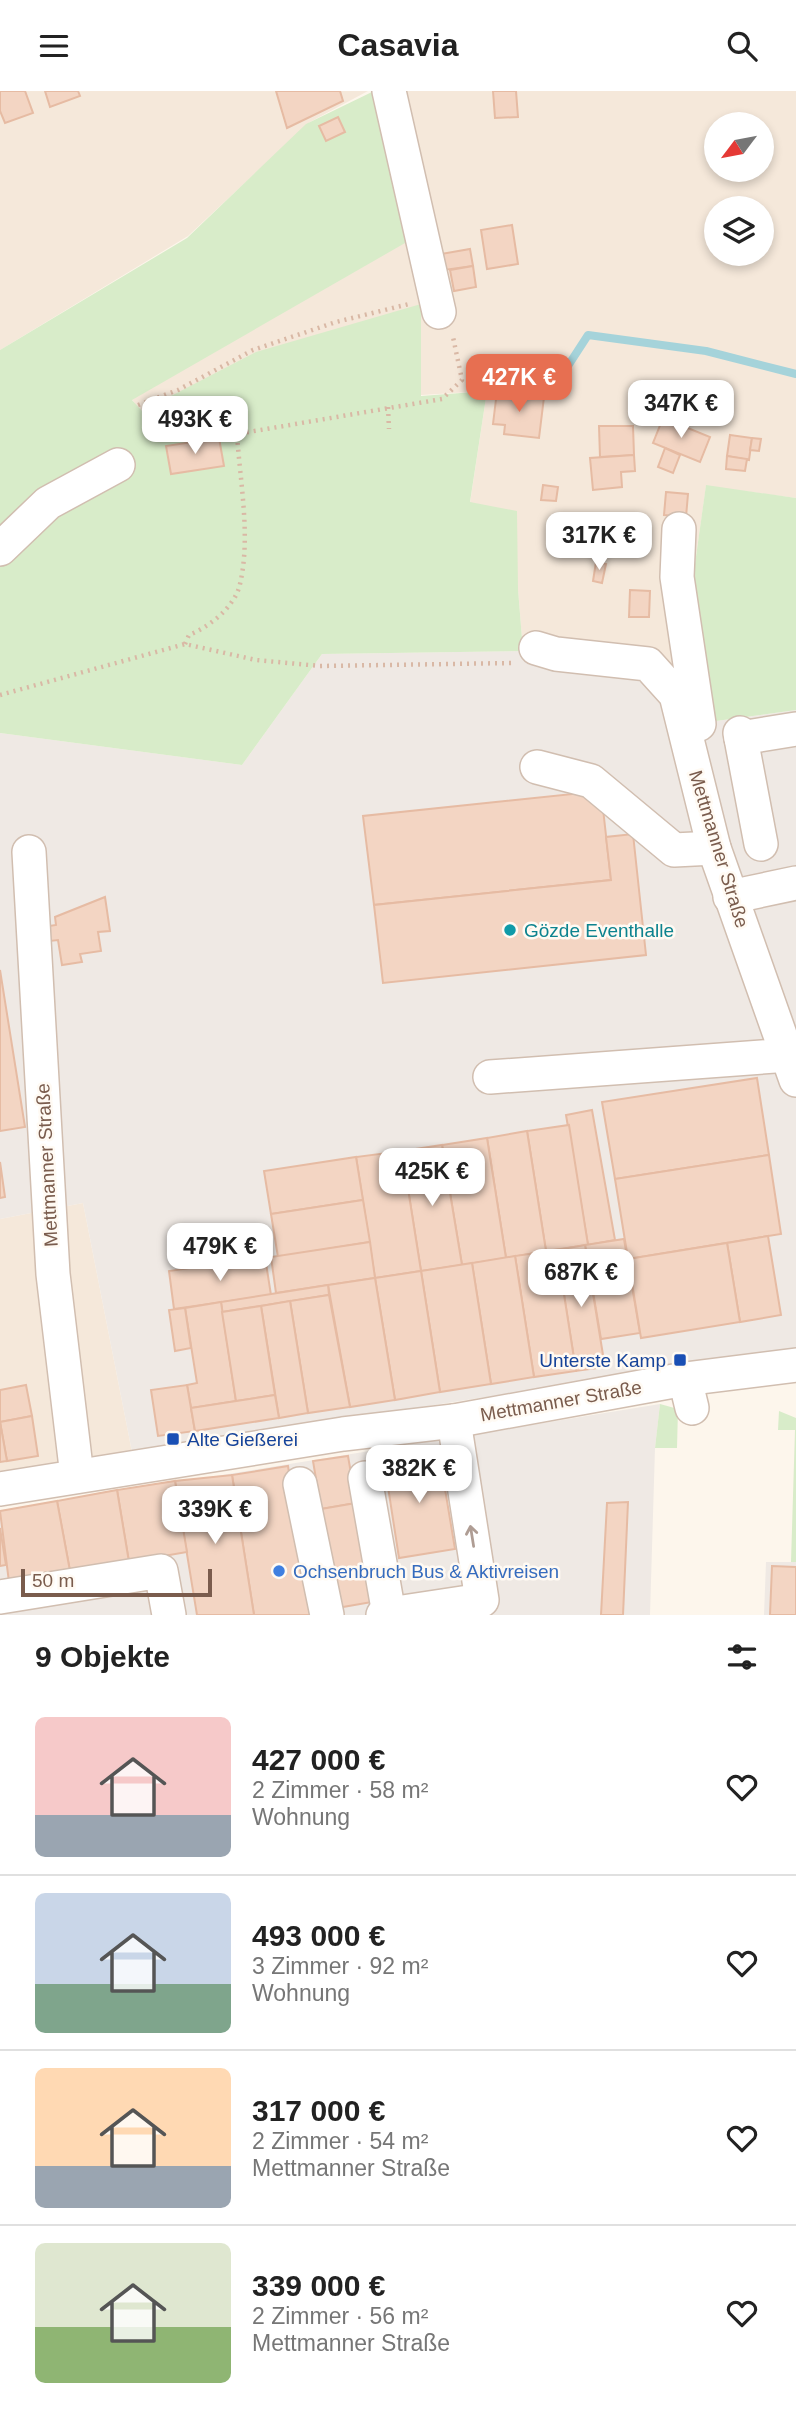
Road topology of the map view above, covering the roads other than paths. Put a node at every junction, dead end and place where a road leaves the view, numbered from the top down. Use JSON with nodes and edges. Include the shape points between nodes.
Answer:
{"nodes":[{"id":1,"x":389,"y":91,"type":"edge"},
{"id":2,"x":436,"y":305,"type":"road end"},
{"id":3,"x":118,"y":465,"type":"dead end"},
{"id":4,"x":679,"y":529,"type":"dead end"},
{"id":5,"x":0,"y":549,"type":"edge"},
{"id":6,"x":536,"y":647,"type":"road end"},
{"id":7,"x":796,"y":729,"type":"edge"},
{"id":8,"x":743,"y":746,"type":"junction"},
{"id":9,"x":693,"y":763,"type":"junction"},
{"id":10,"x":537,"y":767,"type":"dead end"},
{"id":11,"x":761,"y":844,"type":"dead end"},
{"id":12,"x":715,"y":848,"type":"junction"},
{"id":13,"x":29,"y":852,"type":"dead end"},
{"id":14,"x":796,"y":883,"type":"edge"},
{"id":15,"x":730,"y":897,"type":"junction"},
{"id":16,"x":792,"y":1067,"type":"edge"},
{"id":17,"x":489,"y":1077,"type":"dead end"},
{"id":18,"x":796,"y":1365,"type":"edge"},
{"id":19,"x":454,"y":1421,"type":"junction"},
{"id":20,"x":77,"y":1476,"type":"junction"},
{"id":21,"x":365,"y":1478,"type":"dead end"},
{"id":22,"x":300,"y":1484,"type":"dead end"},
{"id":23,"x":0,"y":1489,"type":"edge"},
{"id":24,"x":0,"y":1597,"type":"edge"},
{"id":25,"x":389,"y":1614,"type":"edge"},
{"id":26,"x":169,"y":1615,"type":"edge"},
{"id":27,"x":327,"y":1615,"type":"edge"},
{"id":28,"x":383,"y":1615,"type":"edge"}],
"edges":[{"from":1,"to":2,"type":"street"},
{"from":3,"to":5,"type":"street","via":[[48,503]]},
{"from":4,"to":9,"type":"street","via":[[677,577],[700,723]]},
{"from":6,"to":9,"type":"street","name":"Mettmanner Straße","via":[[556,654],[648,664],[676,695]]},
{"from":7,"to":8,"type":"street"},
{"from":8,"to":9,"type":"street"},
{"from":8,"to":11,"type":"street"},
{"from":9,"to":12,"type":"street","name":"Mettmanner Straße"},
{"from":10,"to":12,"type":"street","via":[[592,781],[674,850]]},
{"from":12,"to":15,"type":"street","name":"Mettmanner Straße"},
{"from":13,"to":20,"type":"street","name":"Mettmanner Straße","via":[[54,1274]]},
{"from":14,"to":15,"type":"street"},
{"from":15,"to":16,"type":"street","name":"Mettmanner Straße"},
{"from":16,"to":17,"type":"street"},
{"from":18,"to":19,"type":"street","name":"Mettmanner Straße","via":[[689,1393]]},
{"from":19,"to":20,"type":"street","name":"Mettmanner Straße"},
{"from":25,"to":19,"type":"street","one_way":true,"via":[[482,1600]]},
{"from":20,"to":23,"type":"street","name":"Mettmanner Straße"},
{"from":21,"to":25,"type":"street"},
{"from":22,"to":27,"type":"street"},
{"from":24,"to":26,"type":"street","via":[[161,1571]]},
{"from":25,"to":28,"type":"street"}]}
